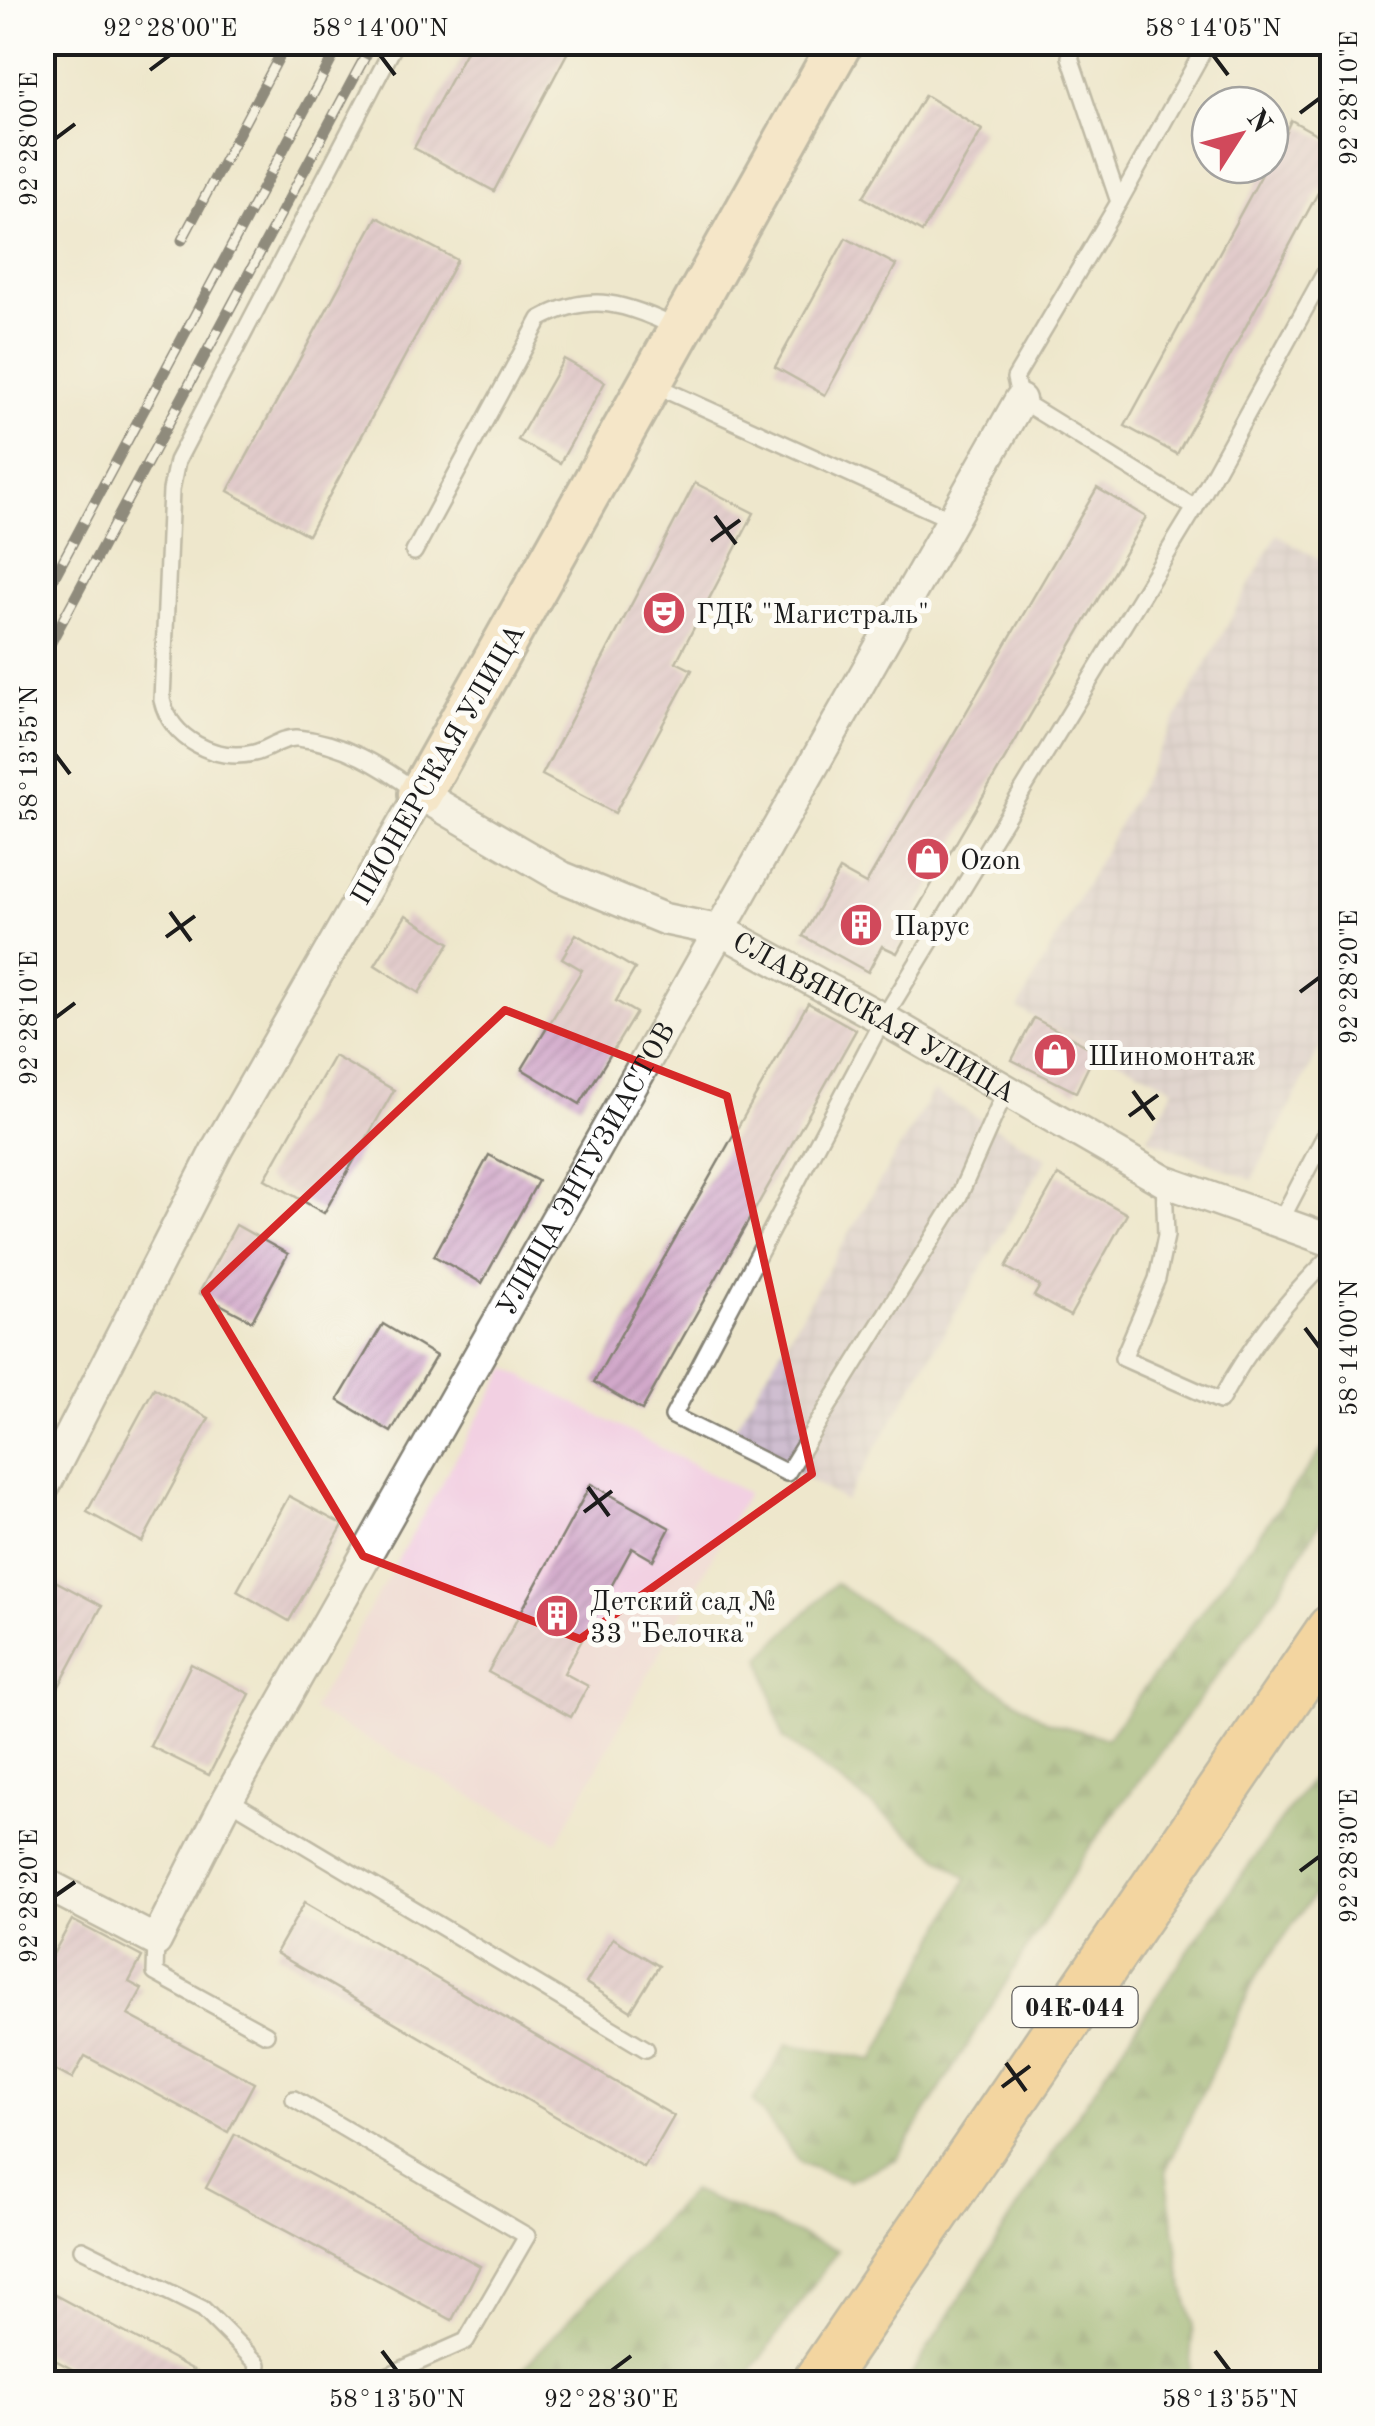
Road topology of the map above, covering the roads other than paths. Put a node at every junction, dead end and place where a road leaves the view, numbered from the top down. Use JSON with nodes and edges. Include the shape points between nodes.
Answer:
{"nodes":[{"id":1,"x":396,"y":42,"type":"edge"},
{"id":2,"x":840,"y":42,"type":"edge"},
{"id":3,"x":1077,"y":42,"type":"edge"},
{"id":4,"x":1208,"y":42,"type":"edge"},
{"id":5,"x":1119,"y":202,"type":"junction"},
{"id":6,"x":1332,"y":260,"type":"edge"},
{"id":7,"x":682,"y":329,"type":"junction"},
{"id":8,"x":652,"y":384,"type":"junction"},
{"id":9,"x":1020,"y":400,"type":"junction"},
{"id":10,"x":1195,"y":508,"type":"junction"},
{"id":11,"x":952,"y":520,"type":"junction"},
{"id":12,"x":414,"y":552,"type":"dead end"},
{"id":13,"x":420,"y":794,"type":"junction"},
{"id":14,"x":722,"y":931,"type":"junction"},
{"id":15,"x":882,"y":1019,"type":"junction"},
{"id":16,"x":1005,"y":1092,"type":"junction"},
{"id":17,"x":1332,"y":1122,"type":"edge"},
{"id":18,"x":1164,"y":1181,"type":"junction"},
{"id":19,"x":1280,"y":1222,"type":"junction"},
{"id":20,"x":1332,"y":1241,"type":"edge"},
{"id":21,"x":1332,"y":1255,"type":"edge"},
{"id":22,"x":42,"y":1490,"type":"edge"},
{"id":23,"x":1332,"y":1630,"type":"edge"},
{"id":24,"x":228,"y":1800,"type":"junction"},
{"id":25,"x":42,"y":1882,"type":"edge"},
{"id":26,"x":156,"y":1941,"type":"junction"},
{"id":27,"x":266,"y":2034,"type":"dead end"},
{"id":28,"x":646,"y":2049,"type":"dead end"},
{"id":29,"x":294,"y":2099,"type":"dead end"},
{"id":30,"x":82,"y":2249,"type":"dead end"},
{"id":31,"x":256,"y":2384,"type":"edge"},
{"id":32,"x":368,"y":2384,"type":"edge"},
{"id":33,"x":817,"y":2384,"type":"edge"}],
"edges":[{"from":1,"to":13,"type":"lane","via":[[176,461],[162,700],[174,726],[204,748],[238,755],[290,737],[306,739],[384,767]]},
{"from":2,"to":7,"type":"street","name":"ПИОНЕРСКАЯ УЛИЦА"},
{"from":3,"to":5,"type":"lane","via":[[1070,57]]},
{"from":4,"to":5,"type":"lane"},
{"from":5,"to":9,"type":"lane","via":[[1014,378]]},
{"from":6,"to":10,"type":"lane"},
{"from":7,"to":8,"type":"street","name":"ПИОНЕРСКАЯ УЛИЦА"},
{"from":7,"to":12,"type":"lane","via":[[604,302],[580,302],[540,318]]},
{"from":8,"to":11,"type":"lane"},
{"from":8,"to":13,"type":"street","name":"ПИОНЕРСКАЯ УЛИЦА"},
{"from":9,"to":10,"type":"lane"},
{"from":9,"to":11,"type":"street","name":"УЛИЦА ЭНТУЗИАСТОВ"},
{"from":10,"to":15,"type":"lane"},
{"from":11,"to":14,"type":"street","name":"УЛИЦА ЭНТУЗИАСТОВ"},
{"from":13,"to":14,"type":"street","name":"СЛАВЯНСКАЯ УЛИЦА","via":[[562,877],[664,919]]},
{"from":13,"to":22,"type":"street","name":"ПИОНЕРСКАЯ УЛИЦА","via":[[218,1147]]},
{"from":14,"to":15,"type":"street","name":"СЛАВЯНСКАЯ УЛИЦА"},
{"from":14,"to":24,"type":"street","name":"УЛИЦА ЭНТУЗИАСТОВ"},
{"from":15,"to":16,"type":"street","name":"СЛАВЯНСКАЯ УЛИЦА"},
{"from":15,"to":16,"type":"lane","via":[[672,1416],[787,1473],[960,1196]]},
{"from":16,"to":18,"type":"street","name":"СЛАВЯНСКАЯ УЛИЦА"},
{"from":17,"to":19,"type":"lane"},
{"from":18,"to":19,"type":"street","name":"СЛАВЯНСКАЯ УЛИЦА"},
{"from":18,"to":21,"type":"lane","via":[[1166,1236],[1157,1279],[1123,1358],[1220,1401],[1246,1353]]},
{"from":19,"to":20,"type":"street","name":"СЛАВЯНСКАЯ УЛИЦА"},
{"from":23,"to":33,"type":"main road","number":"04К-044"},
{"from":24,"to":26,"type":"street","name":"УЛИЦА ЭНТУЗИАСТОВ"},
{"from":24,"to":28,"type":"lane"},
{"from":25,"to":26,"type":"street"},
{"from":26,"to":27,"type":"lane","via":[[154,1972]]},
{"from":29,"to":32,"type":"lane","via":[[527,2236],[466,2341]]},
{"from":30,"to":31,"type":"lane","via":[[202,2310],[258,2364]]}]}
